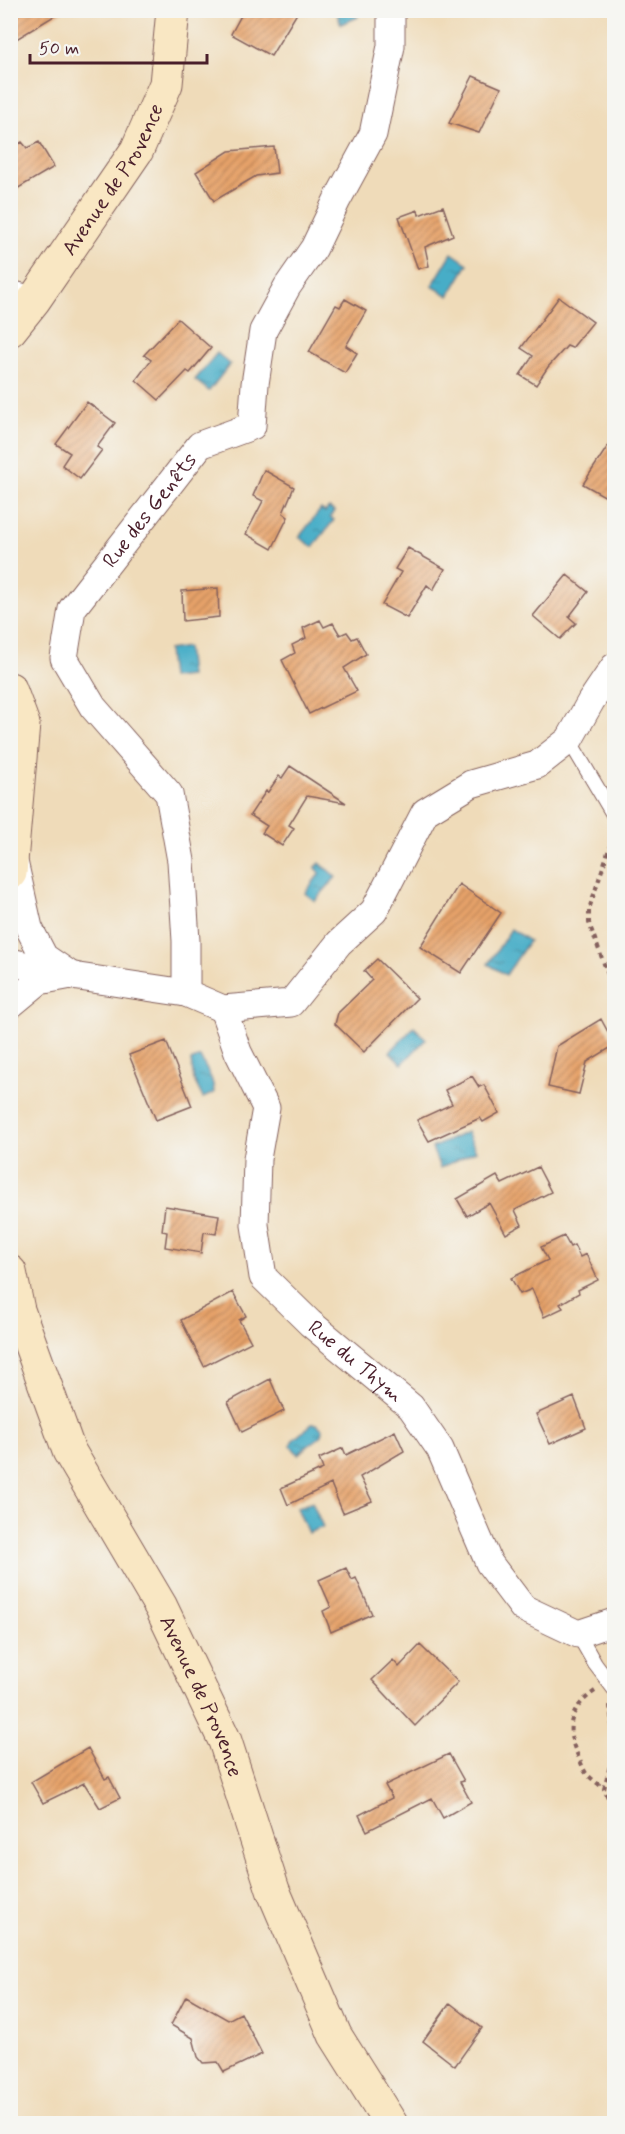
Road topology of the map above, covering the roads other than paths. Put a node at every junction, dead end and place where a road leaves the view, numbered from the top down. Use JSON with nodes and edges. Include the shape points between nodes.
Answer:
{"nodes":[{"id":1,"x":173,"y":10,"type":"edge"},
{"id":2,"x":391,"y":10,"type":"edge"},
{"id":3,"x":22,"y":297,"type":"edge"},
{"id":4,"x":10,"y":330,"type":"edge"},
{"id":5,"x":615,"y":667,"type":"edge"},
{"id":6,"x":10,"y":689,"type":"edge"},
{"id":7,"x":569,"y":740,"type":"junction"},
{"id":8,"x":615,"y":816,"type":"edge"},
{"id":9,"x":12,"y":865,"type":"edge"},
{"id":10,"x":10,"y":962,"type":"edge"},
{"id":11,"x":69,"y":975,"type":"junction"},
{"id":12,"x":186,"y":993,"type":"junction"},
{"id":13,"x":10,"y":1005,"type":"edge"},
{"id":14,"x":223,"y":1009,"type":"junction"},
{"id":15,"x":10,"y":1272,"type":"edge"},
{"id":16,"x":615,"y":1622,"type":"edge"},
{"id":17,"x":578,"y":1634,"type":"junction"},
{"id":18,"x":611,"y":1685,"type":"edge"},
{"id":19,"x":391,"y":2124,"type":"edge"}],
"edges":[{"from":1,"to":3,"type":"street","name":"Avenue de Provence","via":[[166,84],[137,150]]},
{"from":2,"to":12,"type":"street","name":"Rue des Genêts","via":[[391,46],[373,135],[314,248],[263,331],[252,426],[200,445],[72,609],[64,658],[93,707],[169,794],[181,861]]},
{"from":3,"to":4,"type":"street","name":"Avenue de Provence"},
{"from":5,"to":7,"type":"street"},
{"from":6,"to":9,"type":"street","via":[[23,724]]},
{"from":7,"to":8,"type":"lane"},
{"from":7,"to":14,"type":"street","via":[[537,765],[471,784],[426,812],[374,911],[339,943],[291,1003]]},
{"from":9,"to":11,"type":"street","via":[[29,928],[44,957]]},
{"from":10,"to":11,"type":"street"},
{"from":11,"to":12,"type":"street"},
{"from":11,"to":13,"type":"street","via":[[39,981]]},
{"from":12,"to":14,"type":"street"},
{"from":14,"to":17,"type":"street","name":"Rue du Thym","via":[[238,1052],[266,1108],[257,1159],[255,1225],[263,1277],[310,1323],[411,1407],[440,1449],[489,1563],[523,1608]]},
{"from":15,"to":19,"type":"street","name":"Avenue de Provence","via":[[18,1310],[69,1451],[161,1607],[225,1741],[273,1890],[335,2035]]},
{"from":16,"to":17,"type":"street"},
{"from":17,"to":18,"type":"lane"}]}
